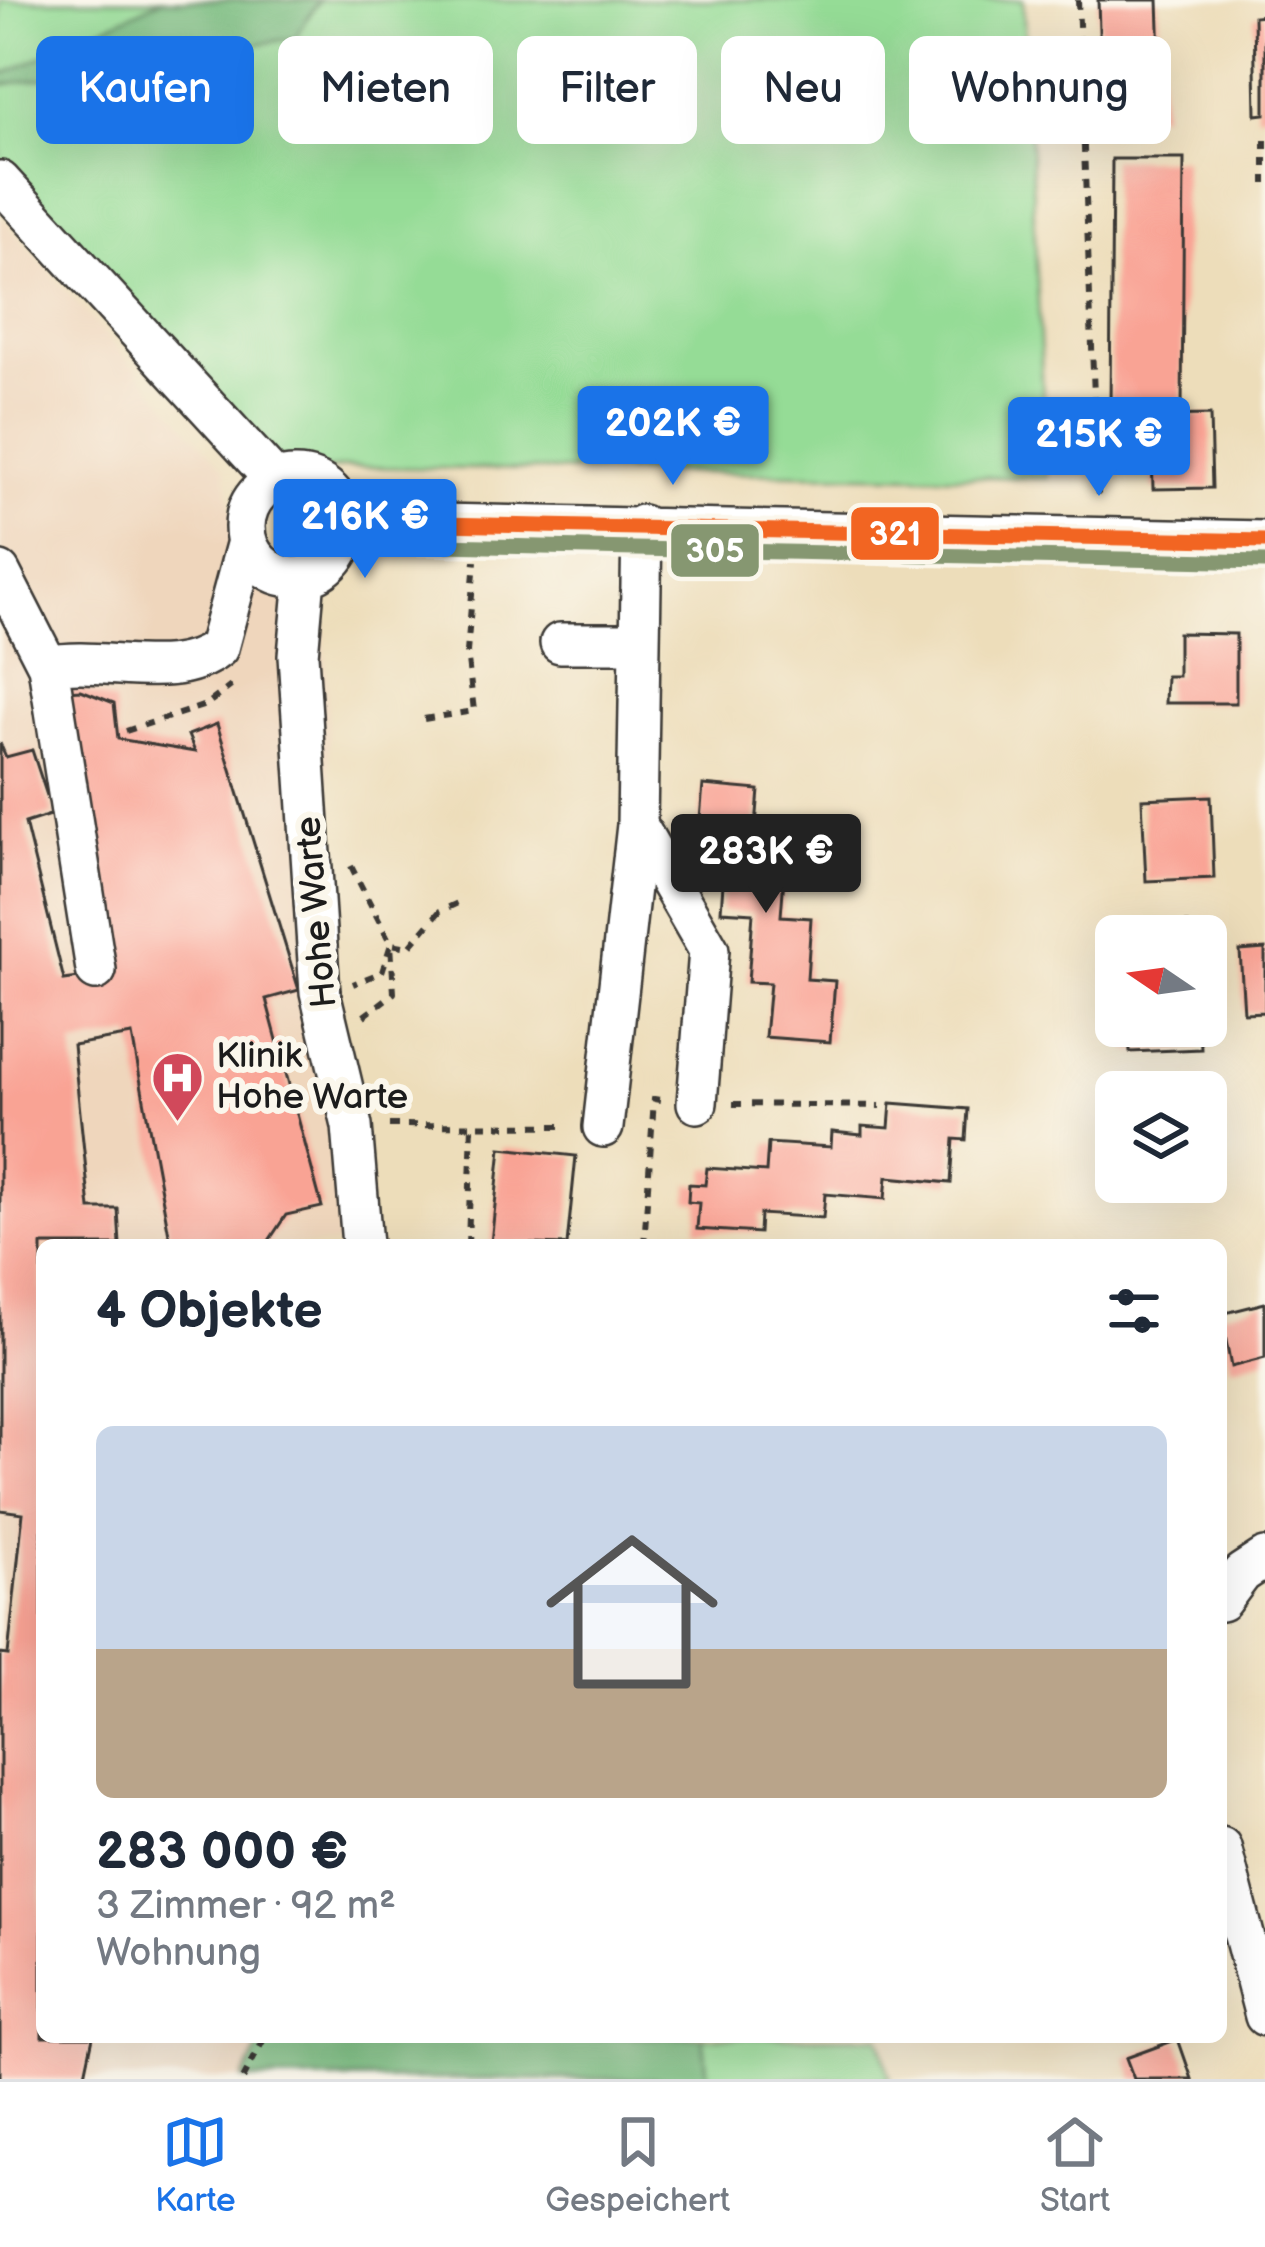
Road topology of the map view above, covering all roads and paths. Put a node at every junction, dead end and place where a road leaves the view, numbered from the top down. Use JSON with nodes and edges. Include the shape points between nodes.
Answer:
{"nodes":[{"id":1,"x":1078,"y":0,"type":"edge"},
{"id":2,"x":1265,"y":140,"type":"edge"},
{"id":3,"x":0,"y":181,"type":"edge"},
{"id":4,"x":1265,"y":184,"type":"edge"},
{"id":5,"x":275,"y":480,"type":"junction"},
{"id":6,"x":1098,"y":495,"type":"dead end"},
{"id":7,"x":346,"y":522,"type":"junction"},
{"id":8,"x":643,"y":525,"type":"junction"},
{"id":9,"x":247,"y":541,"type":"junction"},
{"id":10,"x":1265,"y":541,"type":"edge"},
{"id":11,"x":475,"y":562,"type":"dead end"},
{"id":12,"x":0,"y":572,"type":"edge"},
{"id":13,"x":305,"y":577,"type":"junction"},
{"id":14,"x":560,"y":643,"type":"dead end"},
{"id":15,"x":640,"y":643,"type":"junction"},
{"id":16,"x":48,"y":666,"type":"junction"},
{"id":17,"x":424,"y":719,"type":"dead end"},
{"id":18,"x":309,"y":817,"type":"junction"},
{"id":19,"x":637,"y":824,"type":"junction"},
{"id":20,"x":458,"y":903,"type":"dead end"},
{"id":21,"x":391,"y":944,"type":"junction"},
{"id":22,"x":96,"y":970,"type":"dead end"},
{"id":23,"x":320,"y":992,"type":"junction"},
{"id":24,"x":328,"y":1032,"type":"junction"},
{"id":25,"x":697,"y":1103,"type":"dead end"},
{"id":26,"x":472,"y":1125,"type":"junction"},
{"id":27,"x":352,"y":1126,"type":"junction"},
{"id":28,"x":603,"y":1127,"type":"junction"},
{"id":29,"x":652,"y":1145,"type":"dead end"},
{"id":30,"x":361,"y":1239,"type":"edge"},
{"id":31,"x":468,"y":1239,"type":"edge"},
{"id":32,"x":1265,"y":1558,"type":"edge"},
{"id":33,"x":1227,"y":1593,"type":"edge"},
{"id":34,"x":1227,"y":1870,"type":"edge"},
{"id":35,"x":1265,"y":2016,"type":"edge"},
{"id":36,"x":263,"y":2043,"type":"edge"},
{"id":37,"x":243,"y":2079,"type":"edge"}],
"edges":[{"from":1,"to":6,"type":"path"},
{"from":2,"to":4,"type":"path"},
{"from":3,"to":5,"type":"street"},
{"from":5,"to":7,"type":"street","via":[[301,477],[327,488]]},
{"from":5,"to":9,"type":"street","via":[[250,505]]},
{"from":7,"to":8,"type":"street"},
{"from":7,"to":13,"type":"street","via":[[337,557]]},
{"from":8,"to":10,"type":"street"},
{"from":8,"to":15,"type":"street"},
{"from":9,"to":13,"type":"street","via":[[269,570]]},
{"from":9,"to":16,"type":"street","via":[[232,614],[204,660]]},
{"from":11,"to":17,"type":"path","via":[[467,652],[474,711]]},
{"from":12,"to":16,"type":"street"},
{"from":13,"to":18,"type":"street","name":"Hohe Warte","via":[[298,655]]},
{"from":14,"to":15,"type":"street"},
{"from":15,"to":19,"type":"street"},
{"from":16,"to":22,"type":"street"},
{"from":18,"to":21,"type":"path","via":[[336,836]]},
{"from":18,"to":23,"type":"street","name":"Hohe Warte"},
{"from":19,"to":25,"type":"street","via":[[709,950]]},
{"from":19,"to":28,"type":"street"},
{"from":20,"to":21,"type":"path","via":[[440,911],[409,947]]},
{"from":21,"to":23,"type":"path","via":[[382,972]]},
{"from":21,"to":24,"type":"path","via":[[394,993]]},
{"from":23,"to":24,"type":"street","name":"Hohe Warte"},
{"from":24,"to":27,"type":"street","name":"Hohe Warte"},
{"from":26,"to":27,"type":"path"},
{"from":26,"to":28,"type":"path"},
{"from":26,"to":31,"type":"path"},
{"from":27,"to":30,"type":"street","name":"Hohe Warte"},
{"from":28,"to":29,"type":"path","via":[[602,1141]]},
{"from":32,"to":33,"type":"street"},
{"from":34,"to":35,"type":"street"},
{"from":36,"to":37,"type":"path"}]}
